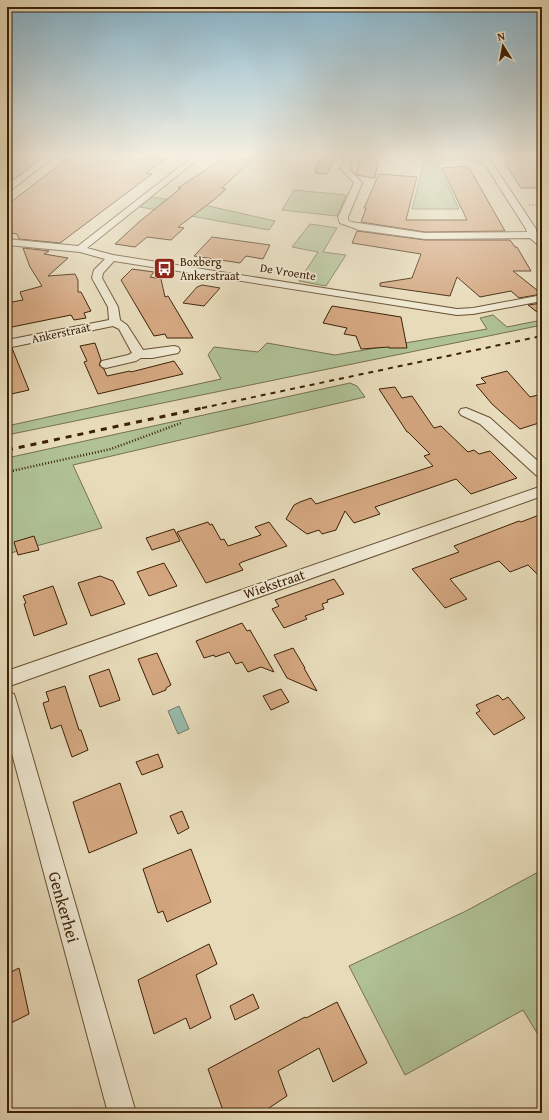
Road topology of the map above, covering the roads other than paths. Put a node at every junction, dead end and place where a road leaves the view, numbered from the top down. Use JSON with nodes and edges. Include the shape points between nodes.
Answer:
{"nodes":[{"id":1,"x":133,"y":207,"type":"edge"},
{"id":2,"x":347,"y":207,"type":"edge"},
{"id":3,"x":517,"y":207,"type":"edge"},
{"id":4,"x":532,"y":235,"type":"junction"},
{"id":5,"x":7,"y":242,"type":"edge"},
{"id":6,"x":542,"y":244,"type":"edge"},
{"id":7,"x":80,"y":249,"type":"junction"},
{"id":8,"x":112,"y":258,"type":"junction"},
{"id":9,"x":542,"y":298,"type":"edge"},
{"id":10,"x":115,"y":322,"type":"junction"},
{"id":11,"x":7,"y":344,"type":"edge"},
{"id":12,"x":174,"y":350,"type":"dead end"},
{"id":13,"x":139,"y":354,"type":"junction"},
{"id":14,"x":106,"y":364,"type":"dead end"},
{"id":15,"x":466,"y":412,"type":"dead end"},
{"id":16,"x":542,"y":474,"type":"edge"},
{"id":17,"x":542,"y":490,"type":"edge"},
{"id":18,"x":7,"y":679,"type":"edge"},
{"id":19,"x":7,"y":700,"type":"edge"},
{"id":20,"x":122,"y":1113,"type":"edge"}],
"edges":[{"from":1,"to":7,"type":"street"},
{"from":2,"to":4,"type":"street","via":[[343,221],[359,227],[425,236]]},
{"from":3,"to":4,"type":"street"},
{"from":4,"to":6,"type":"street"},
{"from":5,"to":7,"type":"street","name":"De Vroente"},
{"from":7,"to":8,"type":"street","name":"De Vroente"},
{"from":8,"to":9,"type":"street","name":"De Vroente","via":[[457,312]]},
{"from":8,"to":10,"type":"street","via":[[98,272],[97,278],[113,307]]},
{"from":10,"to":11,"type":"street","name":"Ankerstraat"},
{"from":10,"to":13,"type":"street","via":[[123,327]]},
{"from":12,"to":13,"type":"street"},
{"from":13,"to":14,"type":"street"},
{"from":15,"to":16,"type":"street","via":[[484,421]]},
{"from":17,"to":18,"type":"street","name":"Wiekstraat"},
{"from":19,"to":20,"type":"street","name":"Genkerhei"}]}
